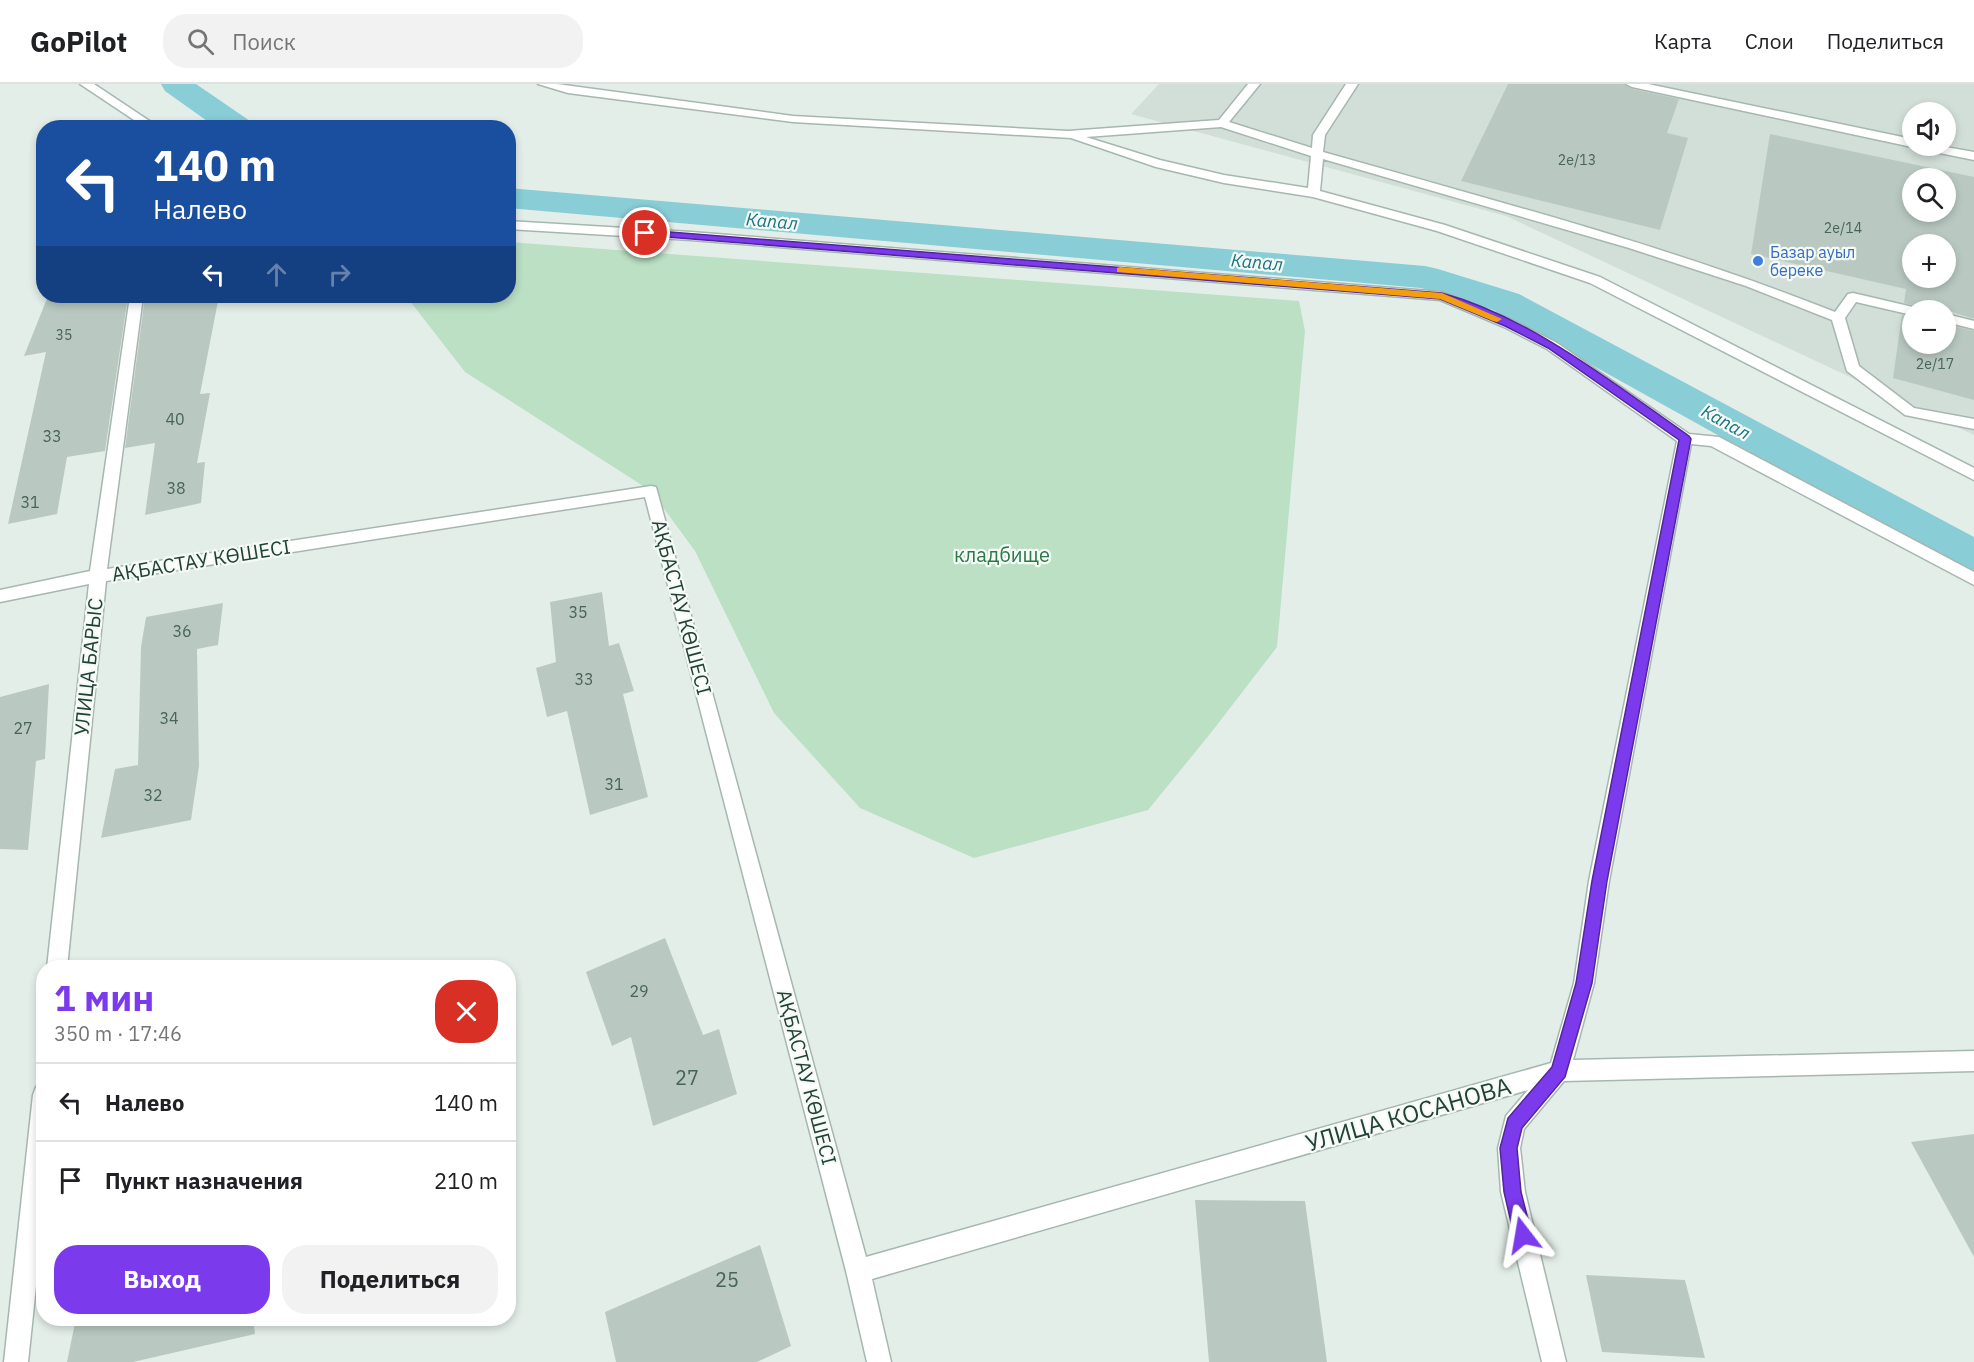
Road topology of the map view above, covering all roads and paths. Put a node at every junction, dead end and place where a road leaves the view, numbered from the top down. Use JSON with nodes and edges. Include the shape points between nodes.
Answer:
{"nodes":[{"id":1,"x":86,"y":84,"type":"edge"},
{"id":2,"x":544,"y":84,"type":"edge"},
{"id":3,"x":1254,"y":84,"type":"edge"},
{"id":4,"x":1352,"y":84,"type":"edge"},
{"id":5,"x":1632,"y":84,"type":"edge"},
{"id":6,"x":142,"y":120,"type":"edge"},
{"id":7,"x":1222,"y":123,"type":"junction"},
{"id":8,"x":1068,"y":135,"type":"junction"},
{"id":9,"x":1902,"y":141,"type":"edge"},
{"id":10,"x":1956,"y":152,"type":"edge"},
{"id":11,"x":1317,"y":154,"type":"junction"},
{"id":12,"x":1974,"y":156,"type":"edge"},
{"id":13,"x":1314,"y":193,"type":"junction"},
{"id":14,"x":516,"y":225,"type":"edge"},
{"id":15,"x":136,"y":303,"type":"edge"},
{"id":16,"x":1902,"y":309,"type":"edge"},
{"id":17,"x":1838,"y":318,"type":"junction"},
{"id":18,"x":1956,"y":320,"type":"edge"},
{"id":19,"x":1974,"y":325,"type":"edge"},
{"id":20,"x":1974,"y":424,"type":"edge"},
{"id":21,"x":1685,"y":439,"type":"junction"},
{"id":22,"x":1974,"y":475,"type":"edge"},
{"id":23,"x":98,"y":576,"type":"junction"},
{"id":24,"x":1974,"y":579,"type":"edge"},
{"id":25,"x":0,"y":596,"type":"edge"},
{"id":26,"x":58,"y":960,"type":"edge"},
{"id":27,"x":1974,"y":1060,"type":"edge"},
{"id":28,"x":1559,"y":1071,"type":"junction"},
{"id":29,"x":36,"y":1171,"type":"edge"},
{"id":30,"x":858,"y":1271,"type":"junction"},
{"id":31,"x":16,"y":1362,"type":"edge"},
{"id":32,"x":879,"y":1362,"type":"edge"},
{"id":33,"x":1554,"y":1362,"type":"edge"}],
"edges":[{"from":1,"to":6,"type":"street"},
{"from":2,"to":8,"type":"street","via":[[793,118]]},
{"from":3,"to":7,"type":"street"},
{"from":4,"to":11,"type":"street","via":[[1319,135]]},
{"from":5,"to":9,"type":"street"},
{"from":7,"to":8,"type":"street"},
{"from":7,"to":11,"type":"street"},
{"from":8,"to":13,"type":"street","via":[[1168,166]]},
{"from":10,"to":12,"type":"street"},
{"from":11,"to":13,"type":"street"},
{"from":11,"to":17,"type":"street","via":[[1634,245],[1751,283]]},
{"from":13,"to":22,"type":"street","via":[[1441,228],[1595,280]]},
{"from":14,"to":21,"type":"street","via":[[1442,296],[1552,346]]},
{"from":15,"to":23,"type":"street","name":"УЛИЦА БАРЫС"},
{"from":16,"to":17,"type":"street","via":[[1853,297]]},
{"from":17,"to":20,"type":"street","via":[[1852,369],[1910,412]]},
{"from":18,"to":19,"type":"street"},
{"from":21,"to":24,"type":"street","via":[[1714,441]]},
{"from":21,"to":28,"type":"street","via":[[1599,881],[1584,983]]},
{"from":23,"to":25,"type":"street","name":"АҚБАСТАУ КӨШЕСІ"},
{"from":23,"to":26,"type":"street","name":"УЛИЦА БАРЫС"},
{"from":23,"to":30,"type":"street","name":"АҚБАСТАУ КӨШЕСІ","via":[[651,491]]},
{"from":27,"to":28,"type":"street","name":"УЛИЦА КОСАНОВА"},
{"from":28,"to":30,"type":"street","name":"УЛИЦА КОСАНОВА"},
{"from":28,"to":33,"type":"street","via":[[1514,1124],[1509,1148],[1513,1192]]},
{"from":29,"to":31,"type":"street"},
{"from":30,"to":32,"type":"street","name":"АҚБАСТАУ КӨШЕСІ"}]}
